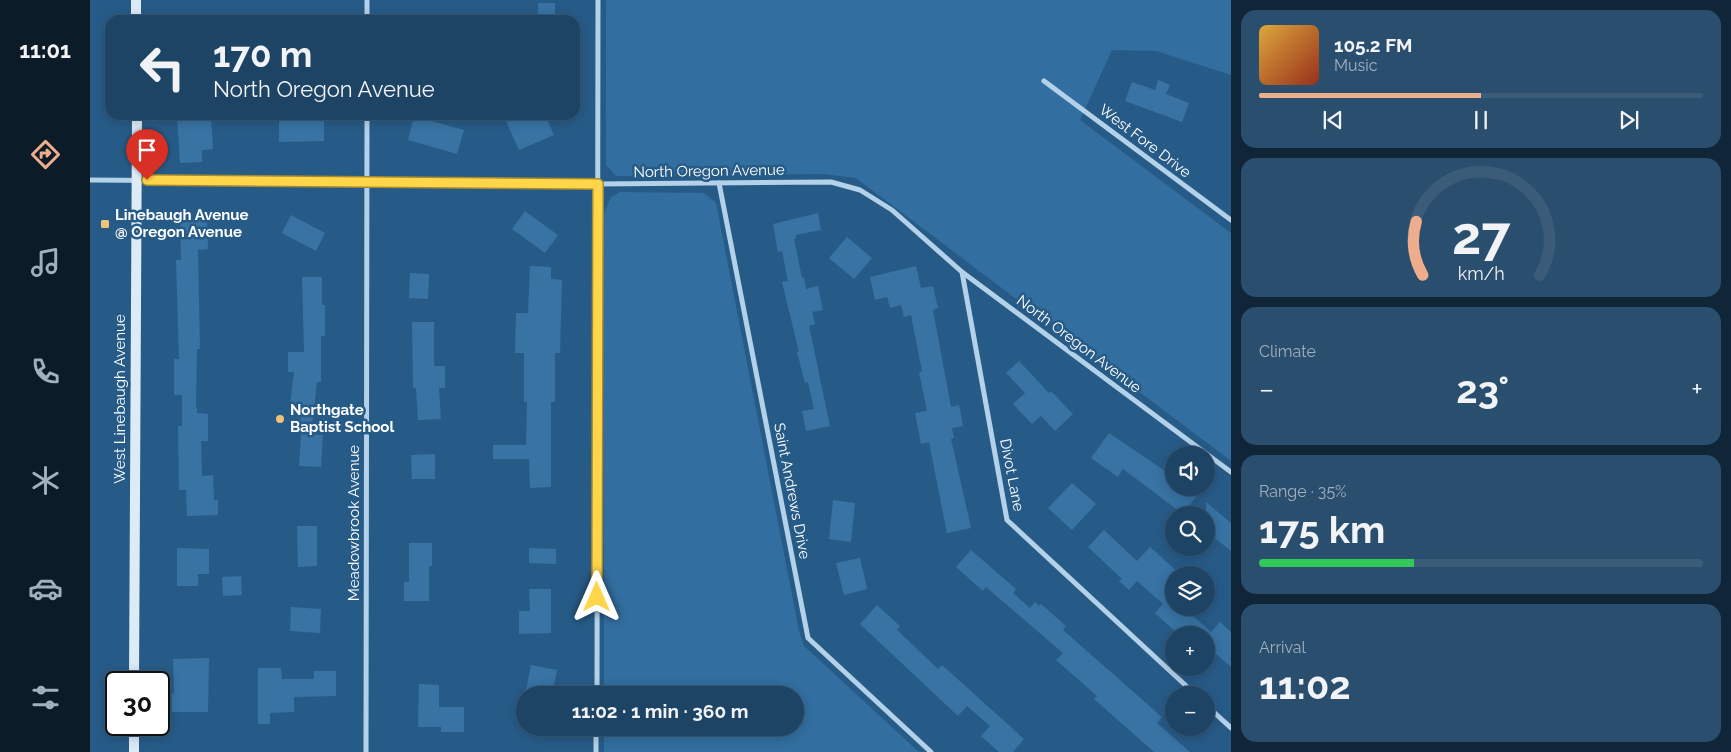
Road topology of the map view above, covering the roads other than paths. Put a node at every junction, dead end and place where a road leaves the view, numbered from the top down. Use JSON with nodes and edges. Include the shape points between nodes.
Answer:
{"nodes":[{"id":1,"x":136,"y":0,"type":"edge"},
{"id":2,"x":367,"y":0,"type":"edge"},
{"id":3,"x":598,"y":0,"type":"edge"},
{"id":4,"x":136,"y":15,"type":"edge"},
{"id":5,"x":367,"y":15,"type":"edge"},
{"id":6,"x":1044,"y":81,"type":"dead end"},
{"id":7,"x":136,"y":120,"type":"edge"},
{"id":8,"x":367,"y":120,"type":"edge"},
{"id":9,"x":137,"y":179,"type":"junction"},
{"id":10,"x":90,"y":180,"type":"edge"},
{"id":11,"x":367,"y":181,"type":"junction"},
{"id":12,"x":719,"y":183,"type":"junction"},
{"id":13,"x":598,"y":184,"type":"junction"},
{"id":14,"x":1231,"y":220,"type":"edge"},
{"id":15,"x":962,"y":272,"type":"junction"},
{"id":16,"x":1231,"y":472,"type":"edge"},
{"id":17,"x":134,"y":671,"type":"edge"},
{"id":18,"x":597,"y":686,"type":"edge"},
{"id":19,"x":1186,"y":686,"type":"edge"},
{"id":20,"x":1215,"y":713,"type":"edge"},
{"id":21,"x":1231,"y":728,"type":"edge"},
{"id":22,"x":134,"y":736,"type":"edge"},
{"id":23,"x":596,"y":736,"type":"edge"},
{"id":24,"x":134,"y":752,"type":"edge"},
{"id":25,"x":366,"y":752,"type":"edge"},
{"id":26,"x":596,"y":752,"type":"edge"},
{"id":27,"x":931,"y":752,"type":"edge"}],
"edges":[{"from":1,"to":4,"type":"street"},
{"from":2,"to":5,"type":"street"},
{"from":3,"to":13,"type":"street"},
{"from":6,"to":14,"type":"street","name":"West Fore Drive"},
{"from":7,"to":9,"type":"street","name":"West Linebaugh Avenue"},
{"from":8,"to":11,"type":"street","name":"Meadowbrook Avenue"},
{"from":9,"to":10,"type":"street","name":"North Oregon Avenue"},
{"from":9,"to":11,"type":"street","name":"North Oregon Avenue"},
{"from":9,"to":17,"type":"street","name":"West Linebaugh Avenue"},
{"from":11,"to":13,"type":"street","name":"North Oregon Avenue"},
{"from":11,"to":25,"type":"street","name":"Meadowbrook Avenue"},
{"from":12,"to":13,"type":"street","name":"North Oregon Avenue"},
{"from":12,"to":15,"type":"street","name":"North Oregon Avenue","via":[[831,182],[860,190],[892,210]]},
{"from":12,"to":27,"type":"street","name":"Saint Andrews Drive","via":[[808,638]]},
{"from":13,"to":18,"type":"street"},
{"from":15,"to":16,"type":"street","name":"North Oregon Avenue"},
{"from":15,"to":19,"type":"street","name":"Divot Lane","via":[[1007,520]]},
{"from":20,"to":21,"type":"street"},
{"from":22,"to":24,"type":"street"},
{"from":23,"to":26,"type":"street"}]}
